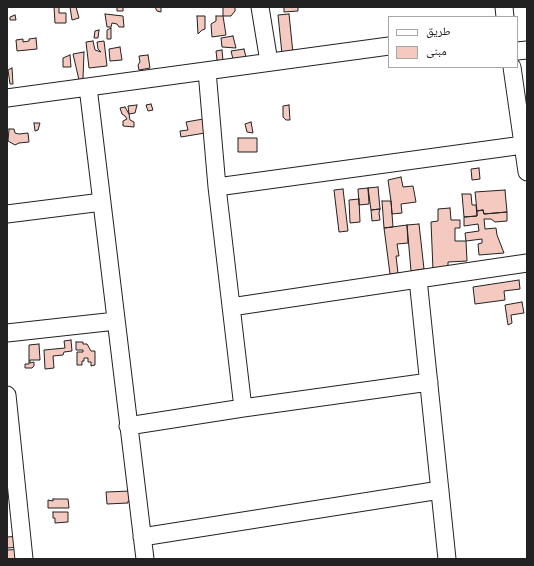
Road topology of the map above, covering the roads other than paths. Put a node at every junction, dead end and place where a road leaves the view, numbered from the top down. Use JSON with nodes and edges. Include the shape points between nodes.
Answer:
{"nodes":[{"id":1,"x":260,"y":7,"type":"edge"},
{"id":2,"x":388,"y":46,"type":"edge"},
{"id":3,"x":269,"y":62,"type":"junction"},
{"id":4,"x":512,"y":68,"type":"edge"},
{"id":5,"x":206,"y":71,"type":"junction"},
{"id":6,"x":88,"y":87,"type":"junction"},
{"id":7,"x":7,"y":98,"type":"edge"},
{"id":8,"x":523,"y":145,"type":"junction"},
{"id":9,"x":527,"y":172,"type":"edge"},
{"id":10,"x":217,"y":187,"type":"junction"},
{"id":11,"x":102,"y":202,"type":"junction"},
{"id":12,"x":7,"y":214,"type":"edge"},
{"id":13,"x":527,"y":263,"type":"edge"},
{"id":14,"x":418,"y":278,"type":"junction"},
{"id":15,"x":231,"y":307,"type":"junction"},
{"id":16,"x":116,"y":321,"type":"junction"},
{"id":17,"x":7,"y":333,"type":"edge"},
{"id":18,"x":429,"y":382,"type":"junction"},
{"id":19,"x":7,"y":395,"type":"edge"},
{"id":20,"x":243,"y":408,"type":"junction"},
{"id":21,"x":128,"y":426,"type":"junction"},
{"id":22,"x":440,"y":490,"type":"junction"},
{"id":23,"x":142,"y":537,"type":"junction"},
{"id":24,"x":24,"y":559,"type":"edge"},
{"id":25,"x":145,"y":559,"type":"edge"},
{"id":26,"x":447,"y":559,"type":"edge"}],
"edges":[{"from":1,"to":3,"type":"street"},
{"from":2,"to":3,"type":"street"},
{"from":3,"to":5,"type":"street"},
{"from":4,"to":8,"type":"street"},
{"from":5,"to":6,"type":"street"},
{"from":5,"to":10,"type":"street"},
{"from":6,"to":7,"type":"street"},
{"from":6,"to":11,"type":"street"},
{"from":8,"to":9,"type":"street"},
{"from":8,"to":10,"type":"street"},
{"from":10,"to":15,"type":"street"},
{"from":11,"to":12,"type":"street"},
{"from":11,"to":16,"type":"street"},
{"from":13,"to":14,"type":"street"},
{"from":14,"to":15,"type":"street"},
{"from":14,"to":18,"type":"street"},
{"from":15,"to":20,"type":"street"},
{"from":16,"to":17,"type":"street"},
{"from":16,"to":21,"type":"street"},
{"from":18,"to":20,"type":"street"},
{"from":18,"to":22,"type":"street"},
{"from":19,"to":24,"type":"street"},
{"from":20,"to":21,"type":"street"},
{"from":21,"to":23,"type":"street"},
{"from":22,"to":23,"type":"street"},
{"from":22,"to":26,"type":"street"},
{"from":23,"to":25,"type":"street"}]}
